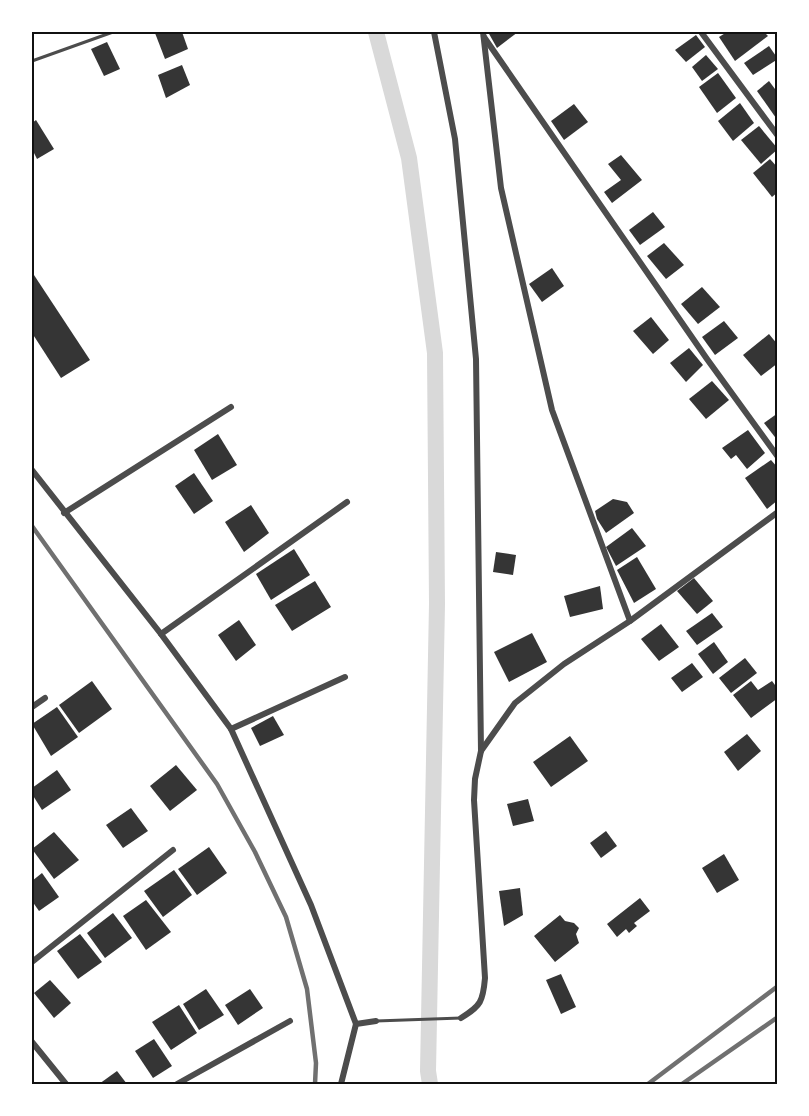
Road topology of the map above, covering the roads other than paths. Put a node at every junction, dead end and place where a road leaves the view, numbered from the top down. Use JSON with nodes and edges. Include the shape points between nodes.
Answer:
{"nodes":[{"id":1,"x":113,"y":32,"type":"edge"},
{"id":2,"x":434,"y":32,"type":"edge"},
{"id":3,"x":701,"y":32,"type":"edge"},
{"id":4,"x":484,"y":34,"type":"edge"},
{"id":5,"x":32,"y":61,"type":"edge"},
{"id":6,"x":777,"y":136,"type":"edge"},
{"id":7,"x":231,"y":407,"type":"dead end"},
{"id":8,"x":777,"y":457,"type":"edge"},
{"id":9,"x":32,"y":470,"type":"edge"},
{"id":10,"x":346,"y":502,"type":"dead end"},
{"id":11,"x":777,"y":512,"type":"edge"},
{"id":12,"x":64,"y":513,"type":"junction"},
{"id":13,"x":630,"y":621,"type":"junction"},
{"id":14,"x":161,"y":634,"type":"junction"},
{"id":15,"x":345,"y":677,"type":"dead end"},
{"id":16,"x":45,"y":698,"type":"dead end"},
{"id":17,"x":32,"y":707,"type":"edge"},
{"id":18,"x":231,"y":729,"type":"junction"},
{"id":19,"x":481,"y":751,"type":"junction"},
{"id":20,"x":173,"y":850,"type":"dead end"},
{"id":21,"x":32,"y":962,"type":"edge"},
{"id":22,"x":461,"y":1018,"type":"joint"},
{"id":23,"x":290,"y":1021,"type":"dead end"},
{"id":24,"x":376,"y":1021,"type":"joint"},
{"id":25,"x":356,"y":1024,"type":"junction"},
{"id":26,"x":32,"y":1042,"type":"edge"},
{"id":27,"x":66,"y":1084,"type":"edge"},
{"id":28,"x":177,"y":1084,"type":"edge"},
{"id":29,"x":341,"y":1084,"type":"edge"}],
"edges":[{"from":1,"to":5,"type":"lane"},
{"from":2,"to":19,"type":"street","via":[[455,139],[476,359]]},
{"from":3,"to":6,"type":"street"},
{"from":4,"to":8,"type":"street"},
{"from":4,"to":13,"type":"street","via":[[501,188],[552,410]]},
{"from":7,"to":12,"type":"street"},
{"from":9,"to":12,"type":"street"},
{"from":10,"to":14,"type":"street"},
{"from":11,"to":13,"type":"street"},
{"from":12,"to":14,"type":"street"},
{"from":13,"to":19,"type":"street","via":[[564,664],[515,703]]},
{"from":14,"to":18,"type":"street"},
{"from":15,"to":18,"type":"street"},
{"from":16,"to":17,"type":"street"},
{"from":18,"to":25,"type":"street","via":[[311,905]]},
{"from":19,"to":22,"type":"street","via":[[474,800],[485,978],[483,998],[476,1009]]},
{"from":20,"to":21,"type":"street"},
{"from":22,"to":24,"type":"lane"},
{"from":23,"to":28,"type":"street"},
{"from":24,"to":25,"type":"street"},
{"from":25,"to":29,"type":"street"},
{"from":26,"to":27,"type":"street"}]}
